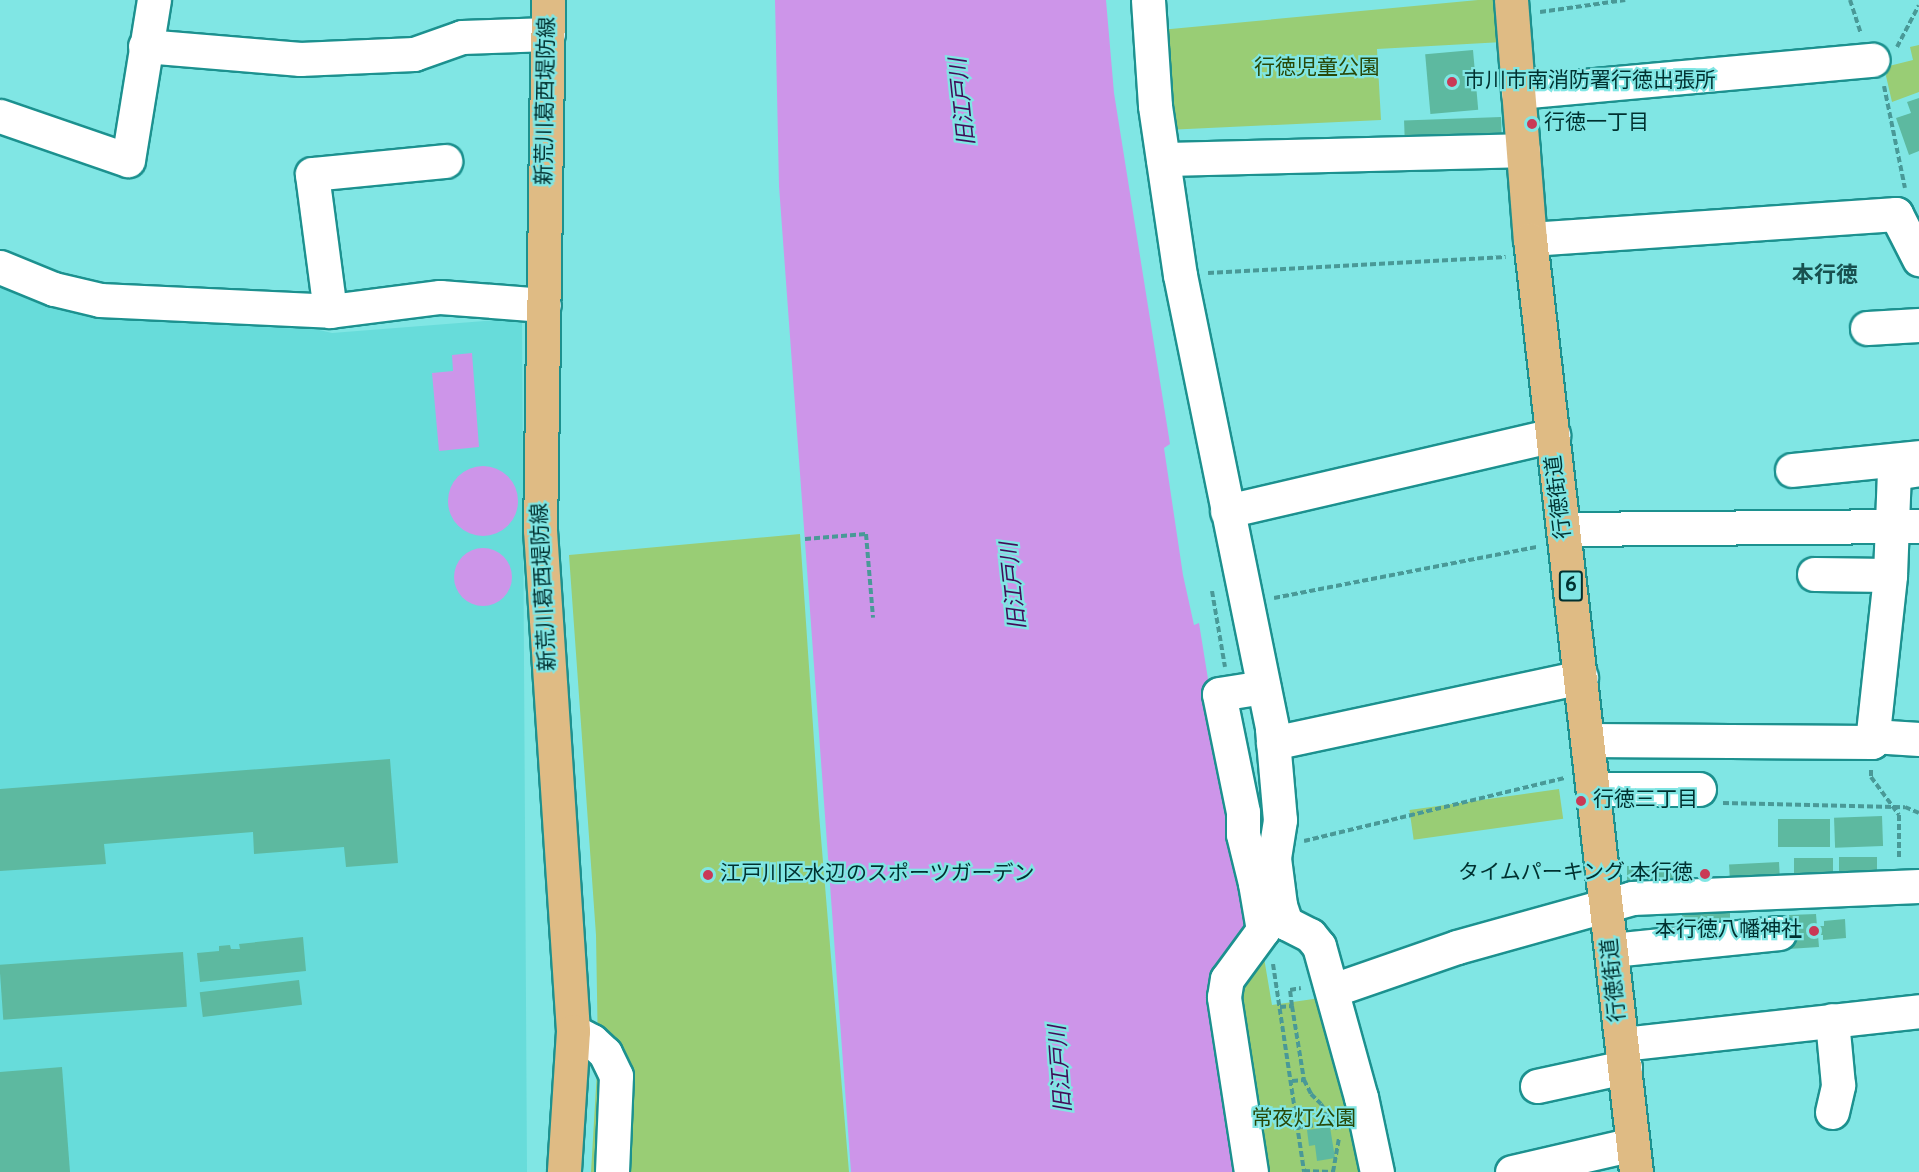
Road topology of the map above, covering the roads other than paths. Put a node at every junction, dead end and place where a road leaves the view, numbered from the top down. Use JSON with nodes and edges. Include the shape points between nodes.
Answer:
{"nodes":[{"id":1,"x":154,"y":0,"type":"edge"},
{"id":2,"x":548,"y":0,"type":"edge"},
{"id":3,"x":1148,"y":0,"type":"edge"},
{"id":4,"x":1512,"y":8,"type":"edge"},
{"id":5,"x":548,"y":34,"type":"junction"},
{"id":6,"x":145,"y":46,"type":"junction"},
{"id":7,"x":1876,"y":64,"type":"road end"},
{"id":8,"x":1518,"y":92,"type":"junction"},
{"id":9,"x":0,"y":116,"type":"edge"},
{"id":10,"x":1523,"y":150,"type":"junction"},
{"id":11,"x":1163,"y":159,"type":"junction"},
{"id":12,"x":445,"y":161,"type":"dead end"},
{"id":13,"x":1531,"y":247,"type":"junction"},
{"id":14,"x":1919,"y":259,"type":"edge"},
{"id":15,"x":0,"y":267,"type":"edge"},
{"id":16,"x":544,"y":305,"type":"junction"},
{"id":17,"x":330,"y":311,"type":"junction"},
{"id":18,"x":1919,"y":325,"type":"edge"},
{"id":19,"x":1867,"y":328,"type":"dead end"},
{"id":20,"x":1553,"y":435,"type":"junction"},
{"id":21,"x":1919,"y":457,"type":"edge"},
{"id":22,"x":1792,"y":470,"type":"dead end"},
{"id":23,"x":1919,"y":470,"type":"edge"},
{"id":24,"x":1227,"y":512,"type":"junction"},
{"id":25,"x":1906,"y":526,"type":"edge"},
{"id":26,"x":1565,"y":535,"type":"junction"},
{"id":27,"x":1814,"y":574,"type":"dead end"},
{"id":28,"x":1890,"y":575,"type":"junction"},
{"id":29,"x":1581,"y":677,"type":"junction"},
{"id":30,"x":1263,"y":687,"type":"junction"},
{"id":31,"x":1872,"y":739,"type":"junction"},
{"id":32,"x":1919,"y":739,"type":"edge"},
{"id":33,"x":1273,"y":743,"type":"junction"},
{"id":34,"x":1591,"y":767,"type":"junction"},
{"id":35,"x":1709,"y":796,"type":"road end"},
{"id":36,"x":1909,"y":887,"type":"edge"},
{"id":37,"x":1607,"y":903,"type":"junction"},
{"id":38,"x":1779,"y":933,"type":"dead end"},
{"id":39,"x":1612,"y":950,"type":"junction"},
{"id":40,"x":1333,"y":990,"type":"junction"},
{"id":41,"x":1919,"y":1011,"type":"edge"},
{"id":42,"x":1832,"y":1020,"type":"junction"},
{"id":43,"x":573,"y":1031,"type":"junction"},
{"id":44,"x":1624,"y":1056,"type":"junction"},
{"id":45,"x":1537,"y":1086,"type":"dead end"},
{"id":46,"x":1832,"y":1112,"type":"dead end"},
{"id":47,"x":1635,"y":1158,"type":"edge"},
{"id":48,"x":564,"y":1172,"type":"edge"},
{"id":49,"x":612,"y":1172,"type":"edge"},
{"id":50,"x":1251,"y":1172,"type":"edge"},
{"id":51,"x":1377,"y":1172,"type":"edge"},
{"id":52,"x":1512,"y":1172,"type":"edge"}],
"edges":[{"from":1,"to":6,"type":"street"},
{"from":2,"to":5,"type":"main road","name":"新荒川葛西堤防線"},
{"from":3,"to":11,"type":"street"},
{"from":4,"to":8,"type":"main road","name":"行徳街道","number":"6"},
{"from":5,"to":6,"type":"street","via":[[462,37],[414,54],[300,59]]},
{"from":5,"to":16,"type":"main road","name":"新荒川葛西堤防線"},
{"from":6,"to":9,"type":"street","via":[[128,160]]},
{"from":7,"to":8,"type":"street"},
{"from":8,"to":10,"type":"main road","name":"行徳街道","number":"6"},
{"from":10,"to":11,"type":"street"},
{"from":10,"to":13,"type":"main road","name":"行徳街道","number":"6"},
{"from":11,"to":24,"type":"street","via":[[1180,275]]},
{"from":12,"to":17,"type":"street","via":[[312,174]]},
{"from":13,"to":14,"type":"street","via":[[1896,214]]},
{"from":13,"to":20,"type":"main road","name":"行徳街道","number":"6"},
{"from":15,"to":17,"type":"street","via":[[54,288],[100,300]]},
{"from":16,"to":17,"type":"street","via":[[440,297]]},
{"from":16,"to":43,"type":"main road","name":"新荒川葛西堤防線","via":[[540,530]]},
{"from":18,"to":19,"type":"street"},
{"from":20,"to":24,"type":"street"},
{"from":20,"to":26,"type":"main road","name":"行徳街道","number":"6"},
{"from":21,"to":22,"type":"street"},
{"from":23,"to":25,"type":"street","via":[[1894,473]]},
{"from":24,"to":30,"type":"street"},
{"from":25,"to":26,"type":"street"},
{"from":25,"to":28,"type":"street"},
{"from":26,"to":29,"type":"main road","name":"行徳街道","number":"6"},
{"from":27,"to":28,"type":"street"},
{"from":28,"to":31,"type":"street"},
{"from":29,"to":33,"type":"street"},
{"from":29,"to":34,"type":"main road","name":"行徳街道","number":"6"},
{"from":30,"to":33,"type":"street"},
{"from":30,"to":50,"type":"street","via":[[1219,694],[1263,930],[1227,980],[1224,997]]},
{"from":31,"to":32,"type":"street"},
{"from":31,"to":34,"type":"street"},
{"from":33,"to":40,"type":"street","via":[[1280,819],[1274,858],[1283,918],[1290,927],[1317,942]]},
{"from":34,"to":35,"type":"street"},
{"from":34,"to":37,"type":"main road","name":"行徳街道","number":"6"},
{"from":36,"to":37,"type":"street","via":[[1632,898]]},
{"from":37,"to":39,"type":"main road","name":"行徳街道","number":"6"},
{"from":37,"to":40,"type":"street","via":[[1457,946]]},
{"from":38,"to":39,"type":"street"},
{"from":39,"to":44,"type":"main road","name":"行徳街道","number":"6"},
{"from":40,"to":51,"type":"street"},
{"from":41,"to":42,"type":"street"},
{"from":42,"to":44,"type":"street"},
{"from":42,"to":46,"type":"street","via":[[1838,1085]]},
{"from":43,"to":48,"type":"main road","name":"新荒川葛西堤防線"},
{"from":43,"to":49,"type":"street","via":[[605,1053],[616,1076]]},
{"from":44,"to":45,"type":"street"},
{"from":44,"to":47,"type":"main road","name":"行徳街道","number":"6"},
{"from":47,"to":52,"type":"street"}]}
